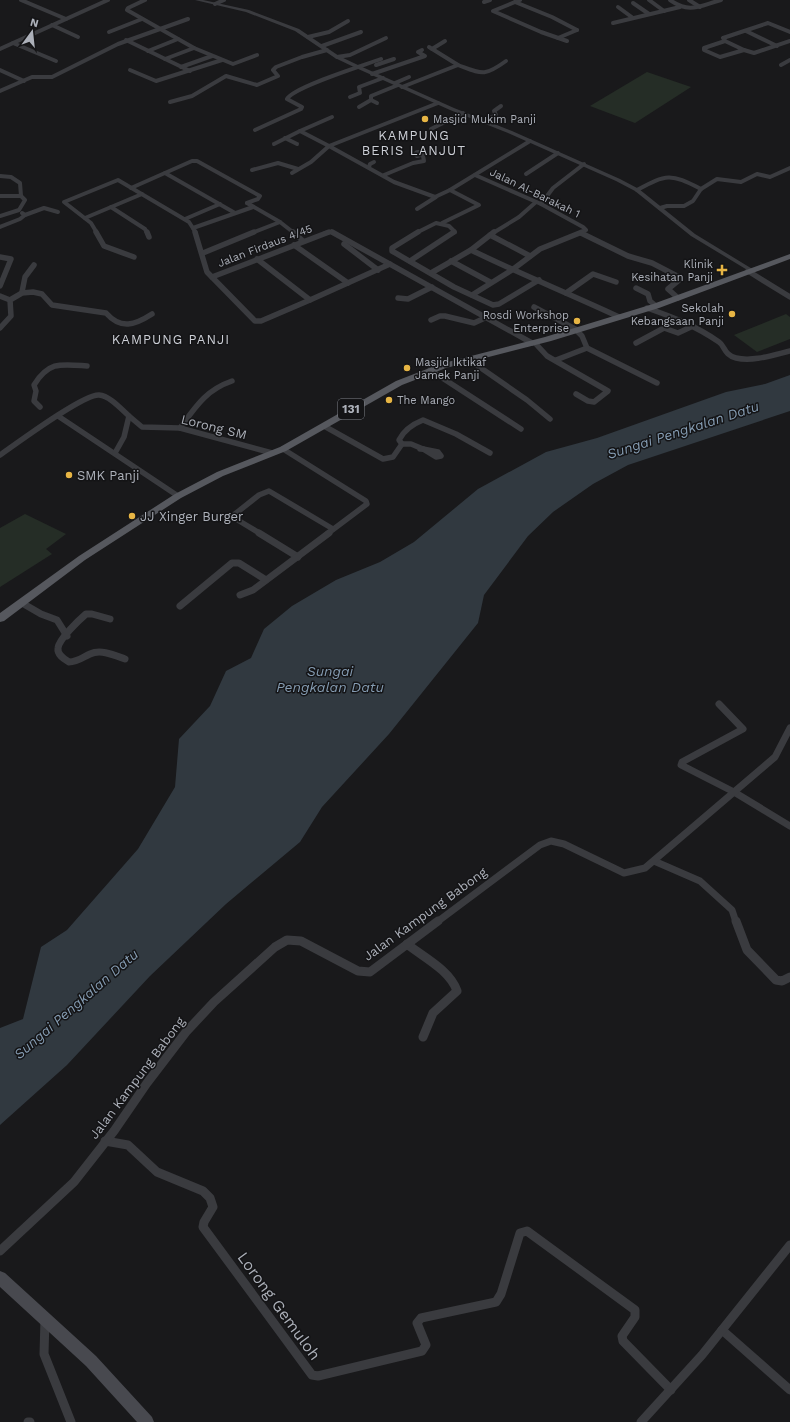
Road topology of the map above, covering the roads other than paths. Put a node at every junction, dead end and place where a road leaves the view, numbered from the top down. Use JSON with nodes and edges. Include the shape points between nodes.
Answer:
{"nodes":[{"id":1,"x":21,"y":0,"type":"edge"},
{"id":2,"x":108,"y":0,"type":"edge"},
{"id":3,"x":145,"y":0,"type":"edge"},
{"id":4,"x":198,"y":0,"type":"edge"},
{"id":5,"x":224,"y":0,"type":"edge"},
{"id":6,"x":490,"y":0,"type":"edge"},
{"id":7,"x":520,"y":0,"type":"edge"},
{"id":8,"x":649,"y":0,"type":"edge"},
{"id":9,"x":670,"y":0,"type":"edge"},
{"id":10,"x":689,"y":0,"type":"edge"},
{"id":11,"x":721,"y":0,"type":"edge"},
{"id":12,"x":484,"y":2,"type":"dead end"},
{"id":13,"x":515,"y":2,"type":"junction"},
{"id":14,"x":633,"y":3,"type":"dead end"},
{"id":15,"x":215,"y":4,"type":"junction"},
{"id":16,"x":700,"y":6,"type":"junction"},
{"id":17,"x":618,"y":7,"type":"dead end"},
{"id":18,"x":680,"y":7,"type":"junction"},
{"id":19,"x":664,"y":11,"type":"junction"},
{"id":20,"x":650,"y":14,"type":"junction"},
{"id":21,"x":633,"y":18,"type":"junction"},
{"id":22,"x":66,"y":19,"type":"junction"},
{"id":23,"x":142,"y":19,"type":"junction"},
{"id":24,"x":188,"y":19,"type":"dead end"},
{"id":25,"x":348,"y":21,"type":"dead end"},
{"id":26,"x":613,"y":24,"type":"dead end"},
{"id":27,"x":52,"y":25,"type":"junction"},
{"id":28,"x":158,"y":28,"type":"junction"},
{"id":29,"x":746,"y":31,"type":"junction"},
{"id":30,"x":109,"y":32,"type":"dead end"},
{"id":31,"x":361,"y":32,"type":"dead end"},
{"id":32,"x":790,"y":32,"type":"edge"},
{"id":33,"x":78,"y":37,"type":"dead end"},
{"id":34,"x":308,"y":37,"type":"junction"},
{"id":35,"x":386,"y":38,"type":"dead end"},
{"id":36,"x":558,"y":38,"type":"junction"},
{"id":37,"x":178,"y":39,"type":"junction"},
{"id":38,"x":126,"y":40,"type":"junction"},
{"id":39,"x":445,"y":41,"type":"dead end"},
{"id":40,"x":567,"y":41,"type":"dead end"},
{"id":41,"x":725,"y":41,"type":"junction"},
{"id":42,"x":790,"y":41,"type":"edge"},
{"id":43,"x":13,"y":43,"type":"junction"},
{"id":44,"x":322,"y":46,"type":"junction"},
{"id":45,"x":777,"y":46,"type":"junction"},
{"id":46,"x":194,"y":48,"type":"junction"},
{"id":47,"x":0,"y":50,"type":"edge"},
{"id":48,"x":327,"y":50,"type":"junction"},
{"id":49,"x":422,"y":50,"type":"dead end"},
{"id":50,"x":744,"y":50,"type":"junction"},
{"id":51,"x":148,"y":51,"type":"junction"},
{"id":52,"x":437,"y":52,"type":"junction"},
{"id":53,"x":257,"y":55,"type":"dead end"},
{"id":54,"x":212,"y":56,"type":"junction"},
{"id":55,"x":425,"y":56,"type":"junction"},
{"id":56,"x":337,"y":57,"type":"junction"},
{"id":57,"x":165,"y":59,"type":"junction"},
{"id":58,"x":381,"y":59,"type":"dead end"},
{"id":59,"x":394,"y":59,"type":"dead end"},
{"id":60,"x":56,"y":60,"type":"dead end"},
{"id":61,"x":222,"y":60,"type":"junction"},
{"id":62,"x":790,"y":60,"type":"edge"},
{"id":63,"x":506,"y":61,"type":"dead end"},
{"id":64,"x":458,"y":65,"type":"junction"},
{"id":65,"x":780,"y":65,"type":"dead end"},
{"id":66,"x":181,"y":67,"type":"junction"},
{"id":67,"x":360,"y":68,"type":"junction"},
{"id":68,"x":130,"y":70,"type":"dead end"},
{"id":69,"x":0,"y":71,"type":"edge"},
{"id":70,"x":190,"y":71,"type":"junction"},
{"id":71,"x":372,"y":74,"type":"junction"},
{"id":72,"x":409,"y":77,"type":"dead end"},
{"id":73,"x":382,"y":78,"type":"junction"},
{"id":74,"x":24,"y":81,"type":"junction"},
{"id":75,"x":398,"y":85,"type":"junction"},
{"id":76,"x":0,"y":91,"type":"edge"},
{"id":77,"x":350,"y":97,"type":"dead end"},
{"id":78,"x":371,"y":100,"type":"junction"},
{"id":79,"x":170,"y":102,"type":"dead end"},
{"id":80,"x":377,"y":103,"type":"dead end"},
{"id":81,"x":438,"y":103,"type":"junction"},
{"id":82,"x":501,"y":106,"type":"dead end"},
{"id":83,"x":359,"y":107,"type":"dead end"},
{"id":84,"x":463,"y":113,"type":"junction"},
{"id":85,"x":332,"y":117,"type":"dead end"},
{"id":86,"x":482,"y":120,"type":"junction"},
{"id":87,"x":431,"y":129,"type":"dead end"},
{"id":88,"x":255,"y":130,"type":"dead end"},
{"id":89,"x":300,"y":131,"type":"junction"},
{"id":90,"x":285,"y":138,"type":"junction"},
{"id":91,"x":530,"y":141,"type":"junction"},
{"id":92,"x":274,"y":144,"type":"dead end"},
{"id":93,"x":297,"y":144,"type":"dead end"},
{"id":94,"x":329,"y":146,"type":"junction"},
{"id":95,"x":558,"y":153,"type":"junction"},
{"id":96,"x":374,"y":162,"type":"dead end"},
{"id":97,"x":413,"y":163,"type":"junction"},
{"id":98,"x":584,"y":164,"type":"junction"},
{"id":99,"x":369,"y":167,"type":"junction"},
{"id":100,"x":790,"y":168,"type":"edge"},
{"id":101,"x":298,"y":169,"type":"junction"},
{"id":102,"x":252,"y":170,"type":"dead end"},
{"id":103,"x":165,"y":173,"type":"junction"},
{"id":104,"x":292,"y":173,"type":"dead end"},
{"id":105,"x":526,"y":174,"type":"dead end"},
{"id":106,"x":384,"y":175,"type":"junction"},
{"id":107,"x":475,"y":175,"type":"junction"},
{"id":108,"x":0,"y":176,"type":"edge"},
{"id":109,"x":131,"y":188,"type":"junction"},
{"id":110,"x":701,"y":189,"type":"junction"},
{"id":111,"x":450,"y":190,"type":"junction"},
{"id":112,"x":637,"y":190,"type":"junction"},
{"id":113,"x":142,"y":194,"type":"junction"},
{"id":114,"x":0,"y":196,"type":"edge"},
{"id":115,"x":21,"y":196,"type":"junction"},
{"id":116,"x":436,"y":197,"type":"junction"},
{"id":117,"x":538,"y":203,"type":"junction"},
{"id":118,"x":220,"y":204,"type":"junction"},
{"id":119,"x":111,"y":207,"type":"junction"},
{"id":120,"x":253,"y":207,"type":"junction"},
{"id":121,"x":660,"y":208,"type":"junction"},
{"id":122,"x":417,"y":209,"type":"dead end"},
{"id":123,"x":19,"y":210,"type":"junction"},
{"id":124,"x":58,"y":212,"type":"dead end"},
{"id":125,"x":235,"y":213,"type":"junction"},
{"id":126,"x":25,"y":215,"type":"junction"},
{"id":127,"x":0,"y":216,"type":"edge"},
{"id":128,"x":85,"y":218,"type":"junction"},
{"id":129,"x":184,"y":219,"type":"junction"},
{"id":130,"x":280,"y":222,"type":"junction"},
{"id":131,"x":442,"y":223,"type":"junction"},
{"id":132,"x":0,"y":227,"type":"edge"},
{"id":133,"x":193,"y":228,"type":"junction"},
{"id":134,"x":584,"y":232,"type":"junction"},
{"id":135,"x":325,"y":233,"type":"junction"},
{"id":136,"x":490,"y":235,"type":"junction"},
{"id":137,"x":149,"y":237,"type":"dead end"},
{"id":138,"x":303,"y":241,"type":"junction"},
{"id":139,"x":294,"y":245,"type":"junction"},
{"id":140,"x":471,"y":250,"type":"junction"},
{"id":141,"x":203,"y":253,"type":"junction"},
{"id":142,"x":530,"y":256,"type":"junction"},
{"id":143,"x":790,"y":256,"type":"edge"},
{"id":144,"x":0,"y":257,"type":"edge"},
{"id":145,"x":134,"y":257,"type":"dead end"},
{"id":146,"x":257,"y":260,"type":"junction"},
{"id":147,"x":410,"y":261,"type":"junction"},
{"id":148,"x":451,"y":261,"type":"junction"},
{"id":149,"x":390,"y":264,"type":"junction"},
{"id":150,"x":34,"y":265,"type":"dead end"},
{"id":151,"x":378,"y":270,"type":"junction"},
{"id":152,"x":512,"y":270,"type":"junction"},
{"id":153,"x":748,"y":271,"type":"junction"},
{"id":154,"x":430,"y":272,"type":"junction"},
{"id":155,"x":212,"y":277,"type":"junction"},
{"id":156,"x":417,"y":279,"type":"junction"},
{"id":157,"x":539,"y":280,"type":"junction"},
{"id":158,"x":490,"y":282,"type":"junction"},
{"id":159,"x":616,"y":282,"type":"dead end"},
{"id":160,"x":348,"y":283,"type":"junction"},
{"id":161,"x":0,"y":286,"type":"edge"},
{"id":162,"x":432,"y":287,"type":"junction"},
{"id":163,"x":636,"y":288,"type":"dead end"},
{"id":164,"x":22,"y":292,"type":"junction"},
{"id":165,"x":566,"y":292,"type":"junction"},
{"id":166,"x":472,"y":295,"type":"junction"},
{"id":167,"x":0,"y":296,"type":"edge"},
{"id":168,"x":790,"y":297,"type":"edge"},
{"id":169,"x":398,"y":298,"type":"dead end"},
{"id":170,"x":678,"y":298,"type":"junction"},
{"id":171,"x":10,"y":300,"type":"junction"},
{"id":172,"x":310,"y":300,"type":"junction"},
{"id":173,"x":534,"y":307,"type":"dead end"},
{"id":174,"x":651,"y":307,"type":"junction"},
{"id":175,"x":152,"y":314,"type":"dead end"},
{"id":176,"x":619,"y":317,"type":"junction"},
{"id":177,"x":487,"y":318,"type":"junction"},
{"id":178,"x":431,"y":320,"type":"dead end"},
{"id":179,"x":694,"y":326,"type":"junction"},
{"id":180,"x":0,"y":328,"type":"edge"},
{"id":181,"x":577,"y":330,"type":"junction"},
{"id":182,"x":533,"y":343,"type":"junction"},
{"id":183,"x":636,"y":343,"type":"dead end"},
{"id":184,"x":586,"y":348,"type":"junction"},
{"id":185,"x":790,"y":351,"type":"edge"},
{"id":186,"x":468,"y":359,"type":"junction"},
{"id":187,"x":556,"y":360,"type":"junction"},
{"id":188,"x":87,"y":366,"type":"dead end"},
{"id":189,"x":430,"y":370,"type":"junction"},
{"id":190,"x":232,"y":381,"type":"dead end"},
{"id":191,"x":657,"y":384,"type":"dead end"},
{"id":192,"x":576,"y":394,"type":"dead end"},
{"id":193,"x":40,"y":407,"type":"dead end"},
{"id":194,"x":58,"y":416,"type":"junction"},
{"id":195,"x":129,"y":416,"type":"junction"},
{"id":196,"x":550,"y":419,"type":"dead end"},
{"id":197,"x":324,"y":426,"type":"junction"},
{"id":198,"x":180,"y":428,"type":"junction"},
{"id":199,"x":520,"y":429,"type":"dead end"},
{"id":200,"x":402,"y":444,"type":"junction"},
{"id":201,"x":283,"y":449,"type":"junction"},
{"id":202,"x":420,"y":449,"type":"dead end"},
{"id":203,"x":272,"y":453,"type":"junction"},
{"id":204,"x":490,"y":453,"type":"dead end"},
{"id":205,"x":115,"y":454,"type":"junction"},
{"id":206,"x":0,"y":455,"type":"edge"},
{"id":207,"x":178,"y":496,"type":"junction"},
{"id":208,"x":333,"y":529,"type":"junction"},
{"id":209,"x":298,"y":557,"type":"junction"},
{"id":210,"x":266,"y":580,"type":"junction"},
{"id":211,"x":240,"y":595,"type":"dead end"},
{"id":212,"x":22,"y":603,"type":"junction"},
{"id":213,"x":180,"y":606,"type":"dead end"},
{"id":214,"x":0,"y":618,"type":"edge"},
{"id":215,"x":110,"y":619,"type":"dead end"},
{"id":216,"x":67,"y":636,"type":"junction"},
{"id":217,"x":126,"y":659,"type":"dead end"},
{"id":218,"x":719,"y":704,"type":"dead end"},
{"id":219,"x":790,"y":728,"type":"edge"},
{"id":220,"x":734,"y":792,"type":"junction"},
{"id":221,"x":790,"y":826,"type":"edge"},
{"id":222,"x":654,"y":861,"type":"junction"},
{"id":223,"x":407,"y":944,"type":"junction"},
{"id":224,"x":790,"y":977,"type":"edge"},
{"id":225,"x":423,"y":1037,"type":"dead end"},
{"id":226,"x":106,"y":1141,"type":"junction"},
{"id":227,"x":790,"y":1245,"type":"edge"},
{"id":228,"x":1,"y":1248,"type":"edge"},
{"id":229,"x":0,"y":1278,"type":"edge"},
{"id":230,"x":45,"y":1318,"type":"junction"},
{"id":231,"x":722,"y":1330,"type":"junction"},
{"id":232,"x":671,"y":1390,"type":"junction"},
{"id":233,"x":790,"y":1390,"type":"edge"},
{"id":234,"x":71,"y":1422,"type":"edge"},
{"id":235,"x":147,"y":1422,"type":"edge"},
{"id":236,"x":642,"y":1422,"type":"edge"}],
"edges":[{"from":1,"to":22,"type":"street"},
{"from":2,"to":22,"type":"street"},
{"from":3,"to":23,"type":"street","via":[[126,9]]},
{"from":4,"to":15,"type":"street"},
{"from":5,"to":15,"type":"street"},
{"from":6,"to":12,"type":"street"},
{"from":7,"to":13,"type":"street"},
{"from":8,"to":19,"type":"street"},
{"from":9,"to":18,"type":"street"},
{"from":10,"to":16,"type":"street"},
{"from":11,"to":16,"type":"street"},
{"from":13,"to":36,"type":"street","via":[[577,30]]},
{"from":13,"to":36,"type":"street","via":[[493,11]]},
{"from":14,"to":20,"type":"street"},
{"from":15,"to":34,"type":"street","via":[[262,16]]},
{"from":16,"to":18,"type":"street","via":[[690,9]]},
{"from":17,"to":21,"type":"street"},
{"from":18,"to":19,"type":"street"},
{"from":19,"to":20,"type":"street"},
{"from":20,"to":21,"type":"street"},
{"from":21,"to":26,"type":"street"},
{"from":22,"to":27,"type":"street"},
{"from":23,"to":28,"type":"street"},
{"from":23,"to":30,"type":"street"},
{"from":24,"to":28,"type":"street"},
{"from":25,"to":34,"type":"street","via":[[329,32]]},
{"from":27,"to":33,"type":"street"},
{"from":27,"to":43,"type":"street"},
{"from":28,"to":37,"type":"street"},
{"from":28,"to":38,"type":"street"},
{"from":29,"to":32,"type":"street","via":[[768,23]]},
{"from":29,"to":41,"type":"street","via":[[723,38]]},
{"from":29,"to":45,"type":"street"},
{"from":31,"to":44,"type":"street"},
{"from":34,"to":44,"type":"street"},
{"from":35,"to":56,"type":"street","via":[[350,55]]},
{"from":36,"to":40,"type":"street"},
{"from":37,"to":46,"type":"street"},
{"from":37,"to":51,"type":"street"},
{"from":38,"to":51,"type":"street"},
{"from":38,"to":74,"type":"street","via":[[52,77],[32,77]]},
{"from":39,"to":52,"type":"street","via":[[430,48]]},
{"from":41,"to":50,"type":"street"},
{"from":41,"to":50,"type":"street","via":[[704,50],[720,57]]},
{"from":42,"to":45,"type":"street"},
{"from":43,"to":47,"type":"street"},
{"from":43,"to":60,"type":"street"},
{"from":44,"to":48,"type":"street"},
{"from":45,"to":50,"type":"street","via":[[754,53]]},
{"from":46,"to":54,"type":"street"},
{"from":46,"to":57,"type":"street"},
{"from":48,"to":56,"type":"street"},
{"from":48,"to":79,"type":"street","via":[[276,67],[274,70],[278,76],[257,85],[228,76],[178,102]]},
{"from":49,"to":55,"type":"street","via":[[418,52]]},
{"from":51,"to":57,"type":"street"},
{"from":52,"to":55,"type":"street"},
{"from":52,"to":64,"type":"street"},
{"from":53,"to":61,"type":"street","via":[[237,64]]},
{"from":54,"to":61,"type":"street"},
{"from":54,"to":66,"type":"street"},
{"from":55,"to":71,"type":"street"},
{"from":56,"to":67,"type":"street"},
{"from":57,"to":66,"type":"street"},
{"from":58,"to":67,"type":"street"},
{"from":59,"to":67,"type":"street"},
{"from":61,"to":70,"type":"street"},
{"from":62,"to":65,"type":"street"},
{"from":63,"to":64,"type":"street","via":[[486,74]]},
{"from":64,"to":75,"type":"street"},
{"from":66,"to":70,"type":"street"},
{"from":67,"to":71,"type":"street"},
{"from":67,"to":88,"type":"street","via":[[289,95],[287,99],[302,107],[301,109]]},
{"from":68,"to":70,"type":"street","via":[[155,81]]},
{"from":69,"to":74,"type":"street"},
{"from":71,"to":73,"type":"street"},
{"from":72,"to":75,"type":"street"},
{"from":73,"to":75,"type":"street"},
{"from":73,"to":77,"type":"street","via":[[360,86],[360,93]]},
{"from":74,"to":76,"type":"street"},
{"from":75,"to":78,"type":"street","via":[[371,96]]},
{"from":75,"to":81,"type":"street"},
{"from":78,"to":80,"type":"street"},
{"from":78,"to":83,"type":"street"},
{"from":81,"to":84,"type":"street"},
{"from":81,"to":94,"type":"street"},
{"from":82,"to":86,"type":"street","via":[[494,111],[496,116]]},
{"from":84,"to":86,"type":"street"},
{"from":84,"to":87,"type":"street"},
{"from":85,"to":89,"type":"street"},
{"from":86,"to":91,"type":"street"},
{"from":89,"to":90,"type":"street"},
{"from":89,"to":94,"type":"street"},
{"from":90,"to":92,"type":"street"},
{"from":90,"to":93,"type":"street"},
{"from":91,"to":95,"type":"street"},
{"from":91,"to":107,"type":"street"},
{"from":94,"to":99,"type":"street"},
{"from":94,"to":101,"type":"street","via":[[311,162]]},
{"from":95,"to":98,"type":"street"},
{"from":95,"to":105,"type":"street"},
{"from":96,"to":99,"type":"street"},
{"from":97,"to":97,"type":"street","via":[[424,161],[421,156]]},
{"from":97,"to":106,"type":"street"},
{"from":98,"to":112,"type":"street"},
{"from":98,"to":117,"type":"street","via":[[552,188]]},
{"from":99,"to":106,"type":"street"},
{"from":100,"to":110,"type":"street","via":[[770,177],[755,174],[739,182],[721,179]]},
{"from":101,"to":102,"type":"street","via":[[278,163]]},
{"from":101,"to":104,"type":"street"},
{"from":103,"to":109,"type":"street"},
{"from":103,"to":118,"type":"street"},
{"from":103,"to":120,"type":"street","via":[[192,161],[198,161],[260,196],[247,203]]},
{"from":106,"to":116,"type":"street","via":[[394,182]]},
{"from":107,"to":111,"type":"street"},
{"from":107,"to":117,"type":"street","name":"Jalan Al-Barakah 1"},
{"from":108,"to":115,"type":"street","via":[[11,177],[20,183]]},
{"from":109,"to":113,"type":"street"},
{"from":109,"to":128,"type":"street","via":[[118,180],[64,202]]},
{"from":110,"to":112,"type":"street","via":[[673,176],[659,179]]},
{"from":110,"to":121,"type":"street","via":[[692,201],[684,206]]},
{"from":111,"to":116,"type":"street"},
{"from":111,"to":131,"type":"street","via":[[478,205]]},
{"from":112,"to":121,"type":"street"},
{"from":113,"to":119,"type":"street"},
{"from":113,"to":129,"type":"street"},
{"from":114,"to":115,"type":"street"},
{"from":115,"to":123,"type":"street","via":[[25,201]]},
{"from":116,"to":122,"type":"street"},
{"from":117,"to":134,"type":"street","name":"Jalan Al-Barakah 1","via":[[583,227]]},
{"from":117,"to":136,"type":"street"},
{"from":118,"to":125,"type":"street"},
{"from":118,"to":129,"type":"street"},
{"from":119,"to":128,"type":"street"},
{"from":119,"to":137,"type":"street","via":[[145,228]]},
{"from":120,"to":125,"type":"street"},
{"from":120,"to":130,"type":"street"},
{"from":121,"to":153,"type":"street","via":[[683,228]]},
{"from":123,"to":126,"type":"street"},
{"from":123,"to":127,"type":"street"},
{"from":124,"to":126,"type":"street","via":[[44,208]]},
{"from":125,"to":133,"type":"street"},
{"from":126,"to":132,"type":"street"},
{"from":128,"to":145,"type":"street","via":[[104,246]]},
{"from":129,"to":133,"type":"street"},
{"from":130,"to":138,"type":"street"},
{"from":130,"to":141,"type":"street"},
{"from":131,"to":147,"type":"street","via":[[455,232]]},
{"from":131,"to":147,"type":"street","via":[[433,222],[392,249]]},
{"from":133,"to":141,"type":"street"},
{"from":134,"to":142,"type":"street","via":[[544,247]]},
{"from":134,"to":170,"type":"street","name":"Jalan Al-Barakah 1","via":[[628,256],[652,263],[679,277],[679,280],[668,289]]},
{"from":135,"to":138,"type":"street","name":"Jalan Firdaus 4/45"},
{"from":135,"to":149,"type":"street","via":[[333,233]]},
{"from":135,"to":151,"type":"street","via":[[350,247]]},
{"from":136,"to":140,"type":"street"},
{"from":136,"to":142,"type":"street"},
{"from":138,"to":139,"type":"street","name":"Jalan Firdaus 4/45"},
{"from":139,"to":146,"type":"street","name":"Jalan Firdaus 4/45"},
{"from":139,"to":160,"type":"street"},
{"from":140,"to":148,"type":"street"},
{"from":140,"to":152,"type":"street"},
{"from":141,"to":155,"type":"street","via":[[207,273]]},
{"from":142,"to":152,"type":"street"},
{"from":143,"to":153,"type":"main road","number":"131"},
{"from":144,"to":161,"type":"street","via":[[11,259]]},
{"from":146,"to":155,"type":"street","name":"Jalan Firdaus 4/45"},
{"from":146,"to":172,"type":"street"},
{"from":147,"to":154,"type":"street"},
{"from":148,"to":154,"type":"street"},
{"from":148,"to":158,"type":"street"},
{"from":149,"to":151,"type":"street"},
{"from":149,"to":156,"type":"street"},
{"from":150,"to":164,"type":"street","via":[[25,277]]},
{"from":151,"to":160,"type":"street"},
{"from":152,"to":157,"type":"street"},
{"from":152,"to":158,"type":"street"},
{"from":153,"to":168,"type":"street"},
{"from":153,"to":170,"type":"main road","number":"131"},
{"from":154,"to":156,"type":"street"},
{"from":154,"to":166,"type":"street"},
{"from":155,"to":172,"type":"street","via":[[257,322]]},
{"from":156,"to":162,"type":"street"},
{"from":157,"to":165,"type":"street"},
{"from":157,"to":166,"type":"street","via":[[497,305]]},
{"from":158,"to":166,"type":"street"},
{"from":159,"to":165,"type":"street","via":[[593,274]]},
{"from":160,"to":172,"type":"street"},
{"from":162,"to":169,"type":"street","via":[[408,299]]},
{"from":162,"to":177,"type":"street"},
{"from":163,"to":174,"type":"street","via":[[648,294]]},
{"from":164,"to":171,"type":"street"},
{"from":164,"to":175,"type":"street","via":[[35,291],[42,294],[52,305],[106,313],[117,324],[132,323]]},
{"from":165,"to":176,"type":"street"},
{"from":167,"to":171,"type":"street"},
{"from":170,"to":174,"type":"main road","number":"131"},
{"from":171,"to":180,"type":"street","via":[[10,316]]},
{"from":173,"to":181,"type":"street"},
{"from":174,"to":176,"type":"main road","number":"131"},
{"from":174,"to":179,"type":"street"},
{"from":176,"to":181,"type":"main road","number":"131"},
{"from":177,"to":178,"type":"street","via":[[474,323],[442,316]]},
{"from":177,"to":182,"type":"street"},
{"from":179,"to":183,"type":"street","via":[[678,333],[664,328]]},
{"from":179,"to":185,"type":"street","via":[[720,343],[725,352],[736,358],[763,358]]},
{"from":181,"to":182,"type":"main road","number":"131"},
{"from":181,"to":184,"type":"street"},
{"from":182,"to":186,"type":"main road","number":"131"},
{"from":182,"to":187,"type":"street","via":[[543,353]]},
{"from":184,"to":187,"type":"street"},
{"from":184,"to":191,"type":"street"},
{"from":186,"to":189,"type":"main road","number":"131"},
{"from":186,"to":196,"type":"street"},
{"from":187,"to":192,"type":"street","via":[[606,388],[608,392],[594,402]]},
{"from":188,"to":193,"type":"street","via":[[55,364],[43,372],[34,385],[34,401]]},
{"from":189,"to":197,"type":"main road","number":"131","via":[[389,388]]},
{"from":189,"to":199,"type":"street"},
{"from":190,"to":198,"type":"street","via":[[217,386],[206,394]]},
{"from":194,"to":195,"type":"street","name":"Lorong SM","via":[[96,395],[108,400]]},
{"from":194,"to":205,"type":"street"},
{"from":194,"to":206,"type":"street"},
{"from":195,"to":198,"type":"street","name":"Lorong SM","via":[[142,427]]},
{"from":195,"to":205,"type":"street","via":[[124,437]]},
{"from":197,"to":200,"type":"street","via":[[383,460],[392,458],[399,452]]},
{"from":197,"to":201,"type":"main road","number":"131"},
{"from":198,"to":203,"type":"street","name":"Lorong SM"},
{"from":200,"to":202,"type":"street","via":[[412,443]]},
{"from":200,"to":204,"type":"street","via":[[399,440],[401,436],[417,422],[426,421]]},
{"from":201,"to":203,"type":"main road","number":"131"},
{"from":201,"to":208,"type":"street","via":[[366,501],[365,505]]},
{"from":203,"to":207,"type":"main road","number":"131","via":[[220,474]]},
{"from":205,"to":207,"type":"street"},
{"from":207,"to":212,"type":"main road","number":"131","via":[[82,558]]},
{"from":208,"to":209,"type":"street"},
{"from":208,"to":209,"type":"street","via":[[269,491],[259,495],[235,514],[236,519]]},
{"from":209,"to":210,"type":"street"},
{"from":210,"to":211,"type":"street","via":[[253,590]]},
{"from":210,"to":213,"type":"street","via":[[239,564],[232,563]]},
{"from":212,"to":214,"type":"main road","number":"131"},
{"from":212,"to":216,"type":"street","via":[[57,620]]},
{"from":215,"to":216,"type":"street","via":[[86,614]]},
{"from":216,"to":217,"type":"street","via":[[60,643],[58,650],[69,662],[80,661],[90,654],[99,652]]},
{"from":218,"to":220,"type":"street","via":[[743,729],[682,762],[681,765]]},
{"from":219,"to":220,"type":"street","name":"Jalan Kampung Babong","via":[[775,758]]},
{"from":220,"to":221,"type":"street"},
{"from":220,"to":222,"type":"street","name":"Jalan Kampung Babong"},
{"from":222,"to":223,"type":"street","name":"Jalan Kampung Babong","via":[[646,868],[624,872],[564,844],[551,841],[540,845]]},
{"from":222,"to":224,"type":"street","via":[[702,882],[733,911],[748,952],[776,980],[782,981]]},
{"from":223,"to":225,"type":"street","via":[[457,986],[457,991],[433,1013]]},
{"from":223,"to":226,"type":"street","name":"Jalan Kampung Babong","via":[[370,972],[358,972],[301,941],[287,940],[275,947],[214,1002],[186,1032]]},
{"from":226,"to":228,"type":"street","name":"Jalan Kampung Babong","via":[[74,1182]]},
{"from":226,"to":232,"type":"street","name":"Lorong Gemuloh","via":[[128,1145],[157,1172],[203,1191],[210,1198],[213,1207],[203,1227],[312,1375],[318,1376],[422,1351],[426,1345],[417,1323],[421,1318],[496,1302],[501,1294],[520,1233],[527,1231],[635,1310],[635,1317],[622,1336],[623,1341]]},
{"from":227,"to":231,"type":"street"},
{"from":229,"to":230,"type":"main road"},
{"from":230,"to":234,"type":"street","via":[[44,1354]]},
{"from":230,"to":235,"type":"main road","via":[[91,1362]]},
{"from":231,"to":232,"type":"street"},
{"from":231,"to":233,"type":"street"},
{"from":232,"to":236,"type":"street"}]}
